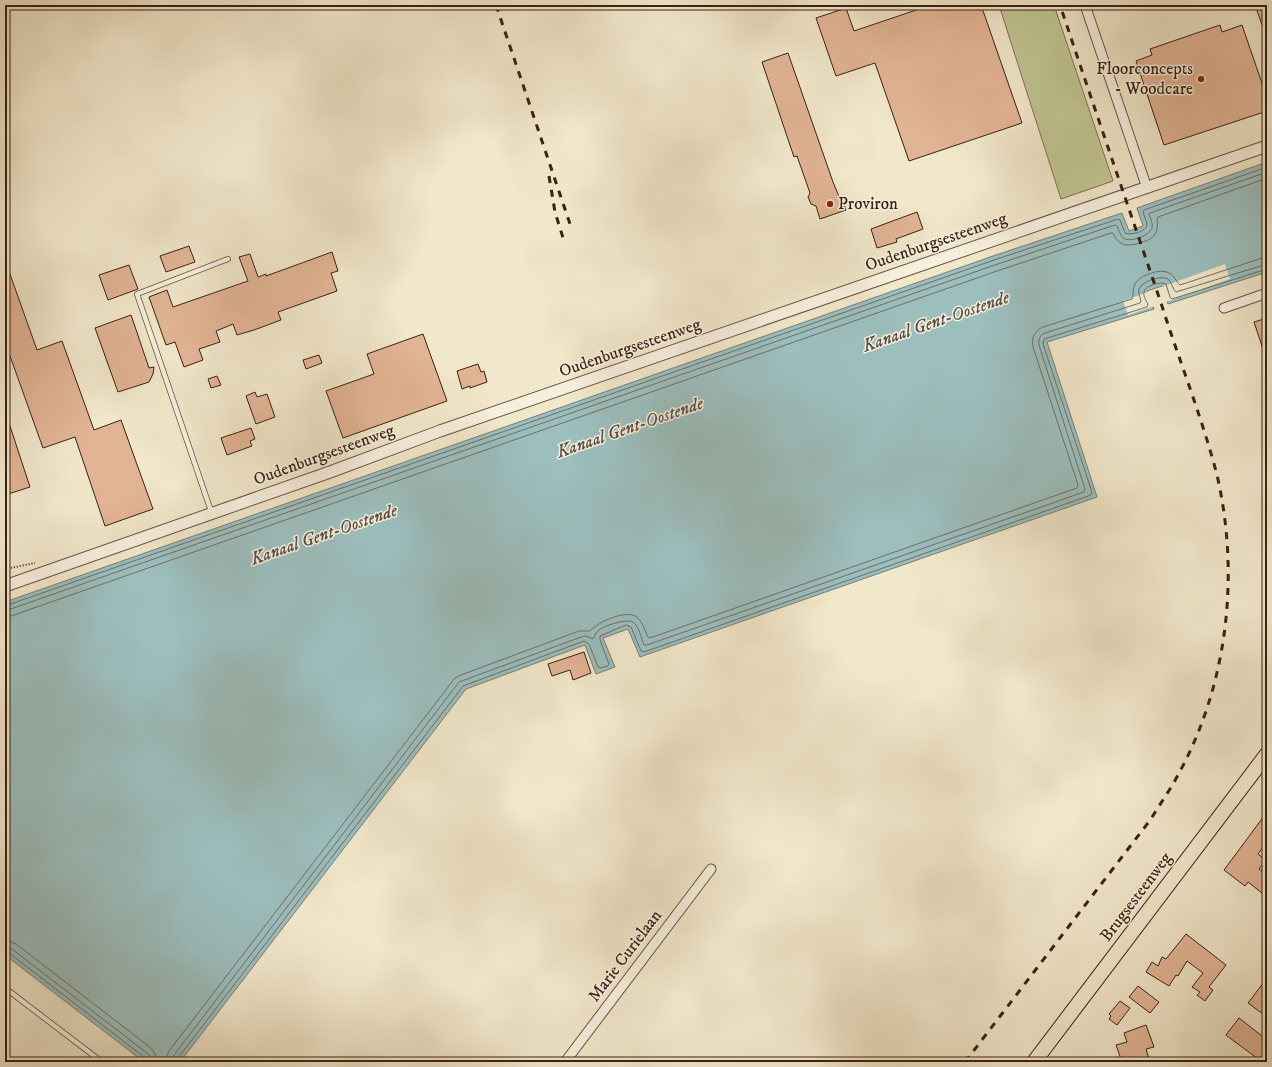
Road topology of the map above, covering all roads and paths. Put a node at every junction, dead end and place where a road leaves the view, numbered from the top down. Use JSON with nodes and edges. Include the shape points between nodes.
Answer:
{"nodes":[{"id":1,"x":1084,"y":5,"type":"edge"},
{"id":2,"x":1267,"y":146,"type":"edge"},
{"id":3,"x":1147,"y":188,"type":"junction"},
{"id":4,"x":228,"y":259,"type":"dead end"},
{"id":5,"x":1267,"y":293,"type":"edge"},
{"id":6,"x":1224,"y":308,"type":"dead end"},
{"id":7,"x":212,"y":514,"type":"junction"},
{"id":8,"x":5,"y":586,"type":"edge"},
{"id":9,"x":1267,"y":754,"type":"edge"},
{"id":10,"x":711,"y":869,"type":"dead end"},
{"id":11,"x":5,"y":988,"type":"edge"},
{"id":12,"x":102,"y":1062,"type":"edge"},
{"id":13,"x":565,"y":1062,"type":"edge"},
{"id":14,"x":1035,"y":1062,"type":"edge"}],
"edges":[{"from":1,"to":3,"type":"street"},
{"from":2,"to":3,"type":"street","name":"Oudenburgsesteenweg"},
{"from":3,"to":7,"type":"street","name":"Oudenburgsesteenweg","via":[[440,431]]},
{"from":4,"to":7,"type":"lane","via":[[137,294]]},
{"from":5,"to":6,"type":"street"},
{"from":7,"to":8,"type":"street","name":"Oudenburgsesteenweg"},
{"from":9,"to":14,"type":"main road","name":"Brugsesteenweg"},
{"from":10,"to":13,"type":"street","name":"Marie Curielaan"},
{"from":11,"to":12,"type":"lane"}]}
